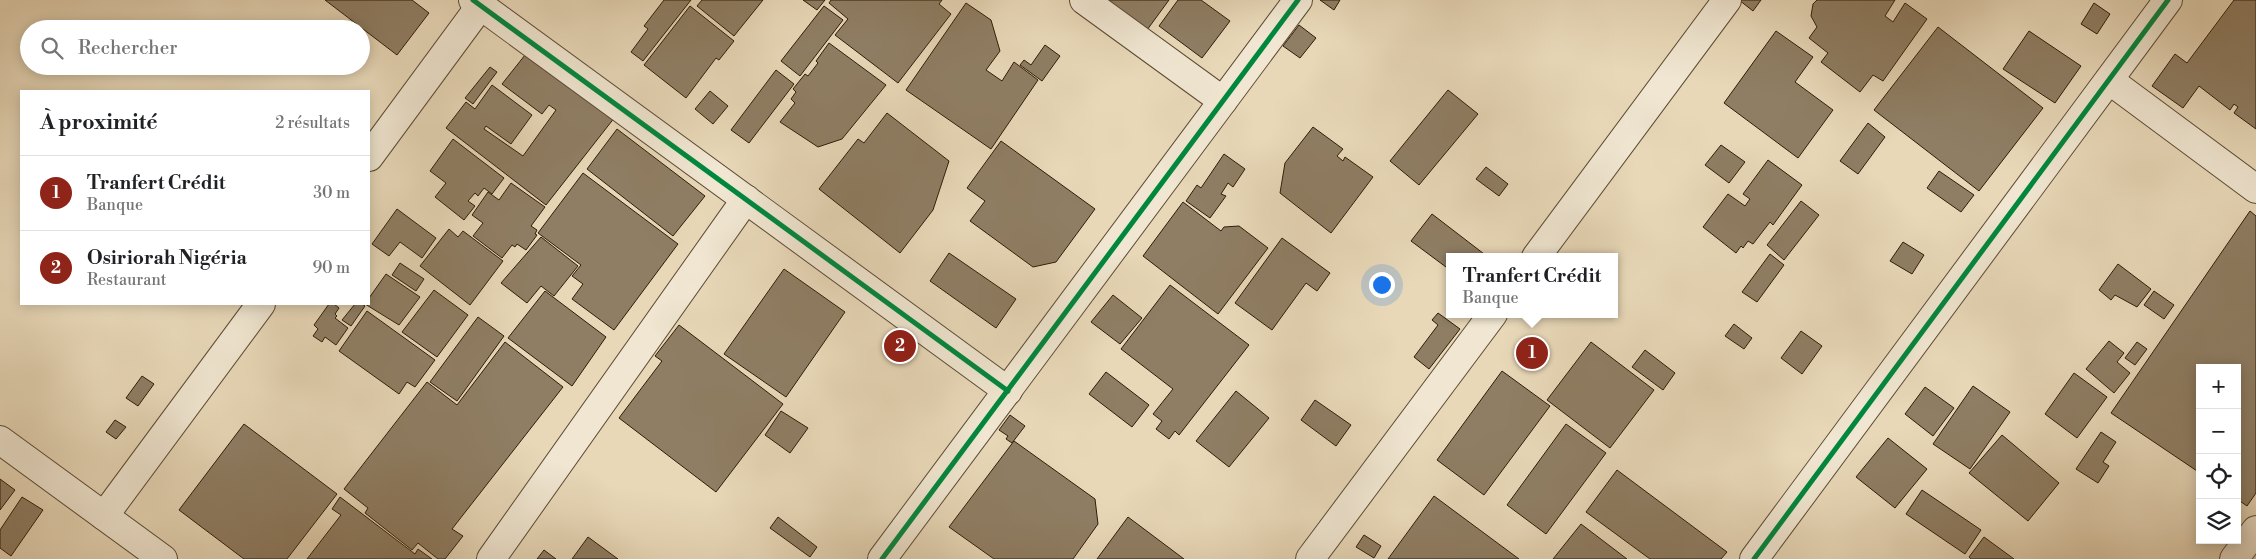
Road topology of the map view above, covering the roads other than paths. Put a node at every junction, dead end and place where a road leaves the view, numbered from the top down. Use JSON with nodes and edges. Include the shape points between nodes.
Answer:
{"nodes":[{"id":1,"x":1084,"y":0,"type":"edge"},
{"id":2,"x":1298,"y":0,"type":"edge"},
{"id":3,"x":1727,"y":0,"type":"edge"},
{"id":4,"x":2168,"y":0,"type":"edge"},
{"id":5,"x":477,"y":3,"type":"edge"},
{"id":6,"x":2109,"y":80,"type":"junction"},
{"id":7,"x":1223,"y":101,"type":"junction"},
{"id":8,"x":370,"y":156,"type":"edge"},
{"id":9,"x":2256,"y":189,"type":"edge"},
{"id":10,"x":746,"y":199,"type":"junction"},
{"id":11,"x":1539,"y":253,"type":"edge"},
{"id":12,"x":260,"y":305,"type":"edge"},
{"id":13,"x":1490,"y":318,"type":"edge"},
{"id":14,"x":1008,"y":391,"type":"junction"},
{"id":15,"x":0,"y":440,"type":"edge"},
{"id":16,"x":104,"y":516,"type":"junction"},
{"id":17,"x":2256,"y":530,"type":"edge"},
{"id":18,"x":163,"y":559,"type":"edge"},
{"id":19,"x":491,"y":559,"type":"edge"},
{"id":20,"x":882,"y":559,"type":"edge"},
{"id":21,"x":1310,"y":559,"type":"edge"},
{"id":22,"x":1754,"y":559,"type":"edge"},
{"id":23,"x":2234,"y":559,"type":"edge"}],
"edges":[{"from":1,"to":7,"type":"street"},
{"from":2,"to":7,"type":"street"},
{"from":3,"to":11,"type":"street"},
{"from":4,"to":6,"type":"street"},
{"from":5,"to":8,"type":"street"},
{"from":5,"to":10,"type":"street"},
{"from":6,"to":9,"type":"street"},
{"from":6,"to":22,"type":"street"},
{"from":7,"to":14,"type":"street"},
{"from":10,"to":14,"type":"street"},
{"from":10,"to":19,"type":"street"},
{"from":12,"to":16,"type":"street"},
{"from":13,"to":21,"type":"street"},
{"from":14,"to":20,"type":"street"},
{"from":15,"to":16,"type":"street"},
{"from":16,"to":18,"type":"street"},
{"from":17,"to":23,"type":"street"}]}
